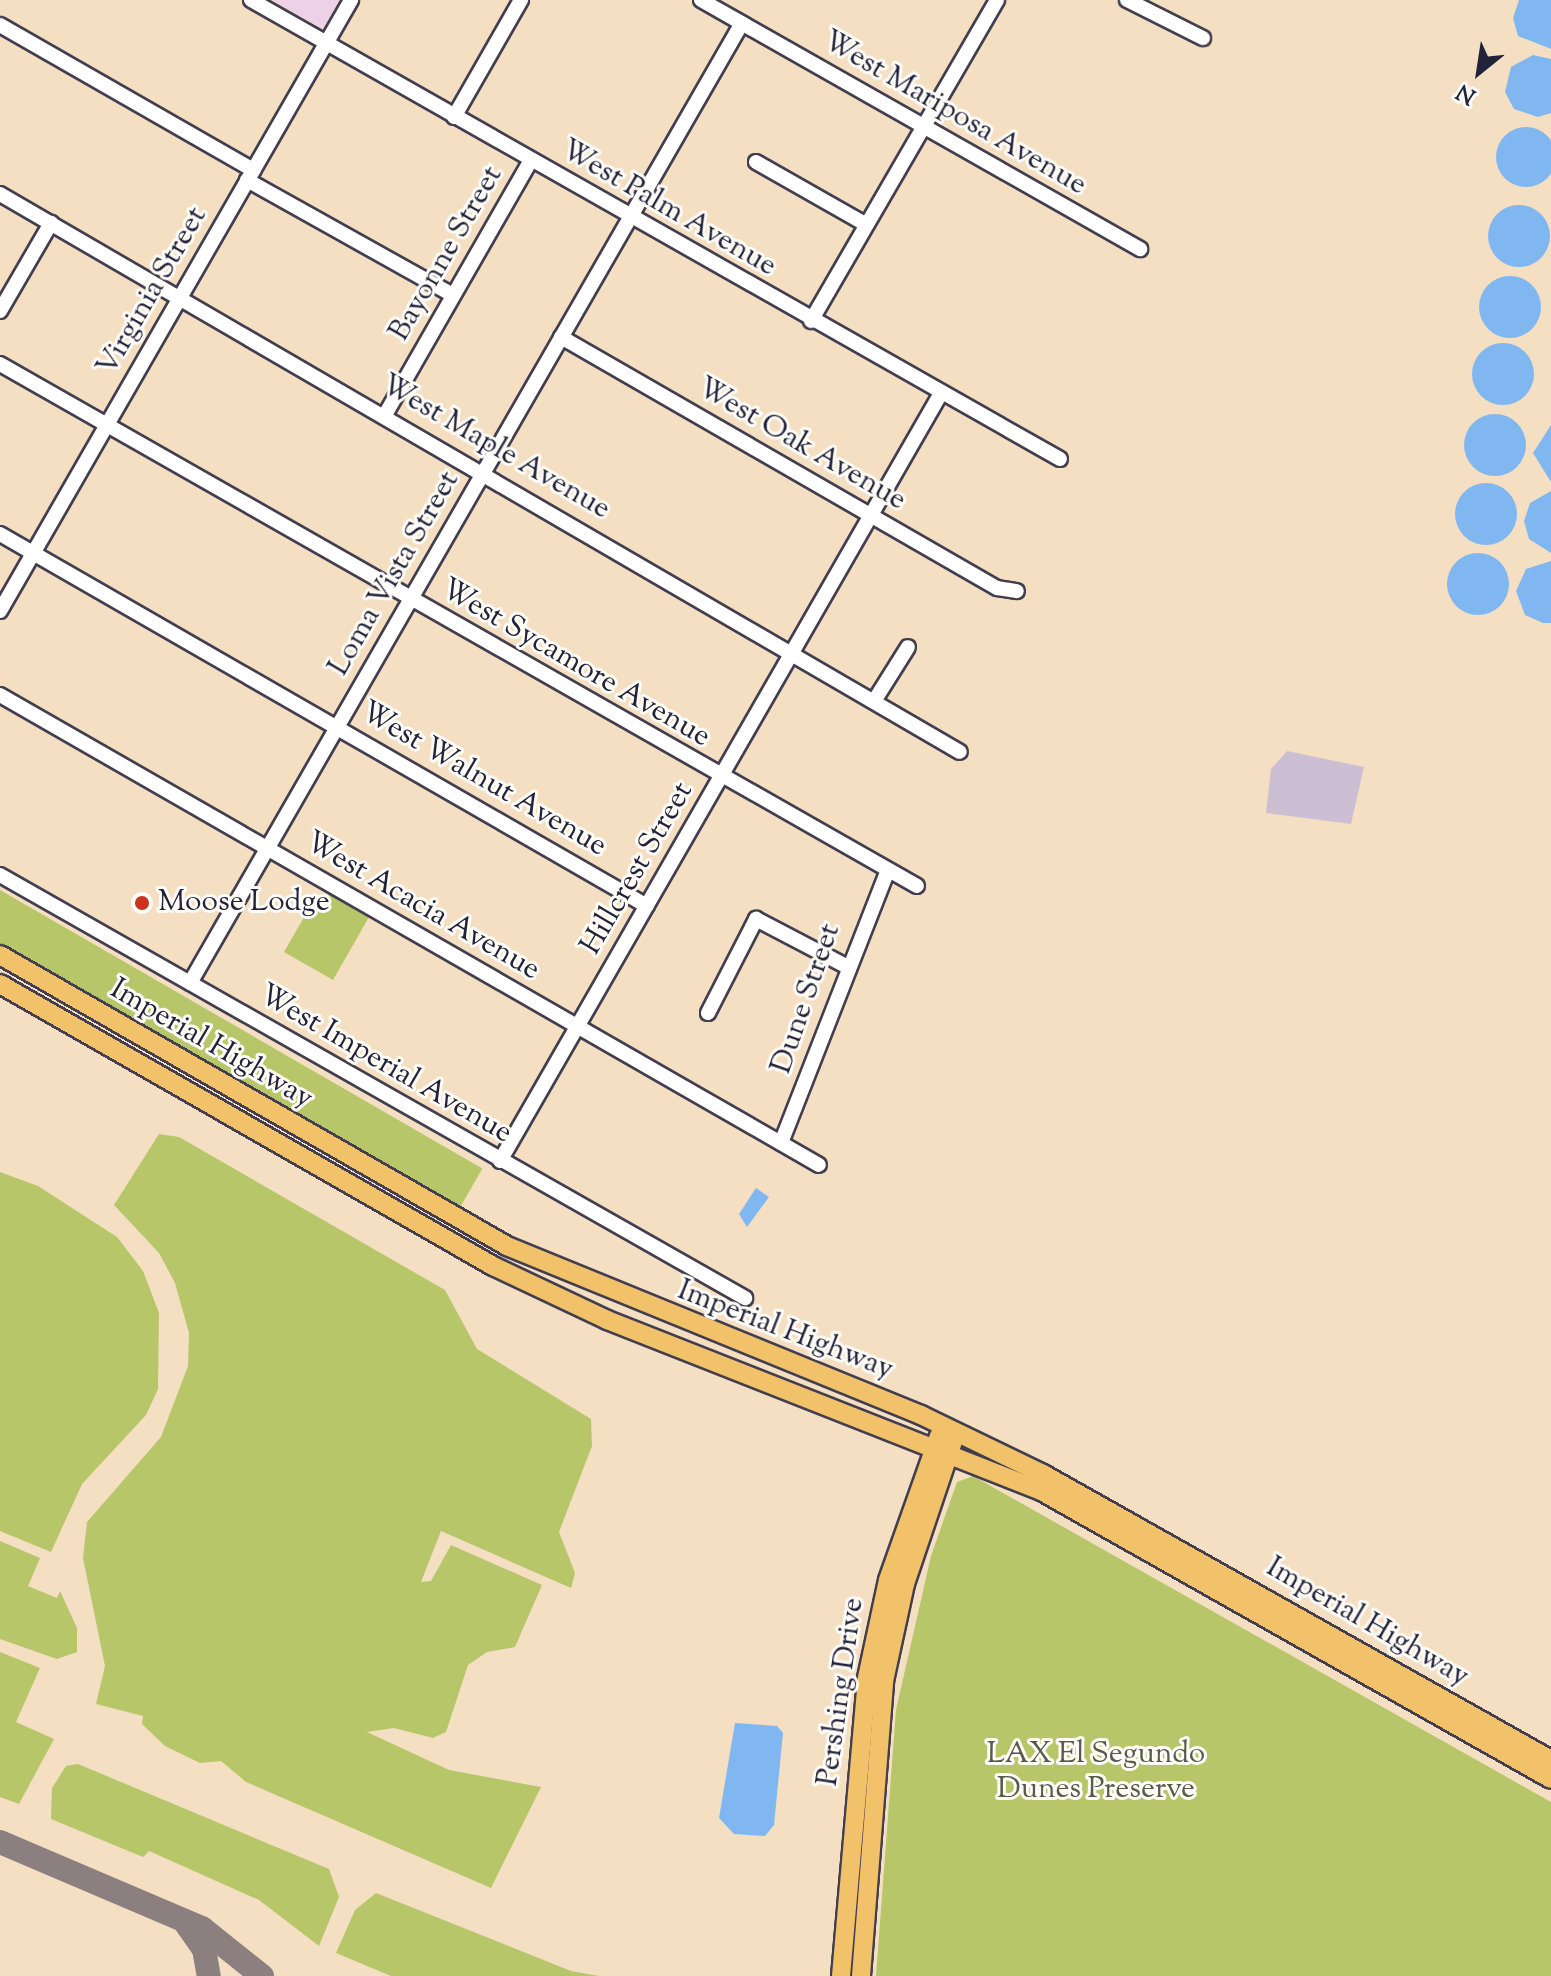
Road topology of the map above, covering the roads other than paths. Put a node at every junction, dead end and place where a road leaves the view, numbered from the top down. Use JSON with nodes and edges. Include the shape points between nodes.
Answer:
{"nodes":[{"id":1,"x":251,"y":0,"type":"edge"},
{"id":2,"x":351,"y":0,"type":"edge"},
{"id":3,"x":521,"y":0,"type":"edge"},
{"id":4,"x":701,"y":0,"type":"edge"},
{"id":5,"x":997,"y":0,"type":"edge"},
{"id":6,"x":1127,"y":0,"type":"edge"},
{"id":7,"x":742,"y":23,"type":"junction"},
{"id":8,"x":0,"y":25,"type":"edge"},
{"id":9,"x":1203,"y":38,"type":"dead end"},
{"id":10,"x":327,"y":43,"type":"junction"},
{"id":11,"x":454,"y":117,"type":"junction"},
{"id":12,"x":923,"y":128,"type":"junction"},
{"id":13,"x":531,"y":160,"type":"junction"},
{"id":14,"x":756,"y":162,"type":"dead end"},
{"id":15,"x":250,"y":175,"type":"junction"},
{"id":16,"x":0,"y":194,"type":"edge"},
{"id":17,"x":631,"y":217,"type":"junction"},
{"id":18,"x":51,"y":223,"type":"junction"},
{"id":19,"x":865,"y":224,"type":"junction"},
{"id":20,"x":1140,"y":249,"type":"dead end"},
{"id":21,"x":453,"y":295,"type":"junction"},
{"id":22,"x":180,"y":298,"type":"junction"},
{"id":23,"x":0,"y":311,"type":"edge"},
{"id":24,"x":811,"y":321,"type":"junction"},
{"id":25,"x":561,"y":337,"type":"junction"},
{"id":26,"x":0,"y":364,"type":"edge"},
{"id":27,"x":940,"y":395,"type":"junction"},
{"id":28,"x":385,"y":415,"type":"junction"},
{"id":29,"x":106,"y":426,"type":"junction"},
{"id":30,"x":1060,"y":459,"type":"dead end"},
{"id":31,"x":484,"y":472,"type":"junction"},
{"id":32,"x":872,"y":515,"type":"junction"},
{"id":33,"x":0,"y":534,"type":"edge"},
{"id":34,"x":33,"y":553,"type":"junction"},
{"id":35,"x":1017,"y":591,"type":"dead end"},
{"id":36,"x":410,"y":600,"type":"junction"},
{"id":37,"x":0,"y":611,"type":"edge"},
{"id":38,"x":908,"y":647,"type":"dead end"},
{"id":39,"x":794,"y":650,"type":"junction"},
{"id":40,"x":0,"y":695,"type":"edge"},
{"id":41,"x":876,"y":698,"type":"junction"},
{"id":42,"x":338,"y":726,"type":"junction"},
{"id":43,"x":960,"y":752,"type":"dead end"},
{"id":44,"x":720,"y":778,"type":"junction"},
{"id":45,"x":267,"y":849,"type":"junction"},
{"id":46,"x":0,"y":875,"type":"edge"},
{"id":47,"x":886,"y":875,"type":"junction"},
{"id":48,"x":917,"y":886,"type":"dead end"},
{"id":49,"x":647,"y":906,"type":"junction"},
{"id":50,"x":0,"y":955,"type":"edge"},
{"id":51,"x":846,"y":966,"type":"junction"},
{"id":52,"x":190,"y":983,"type":"junction"},
{"id":53,"x":0,"y":984,"type":"edge"},
{"id":54,"x":708,"y":1013,"type":"dead end"},
{"id":55,"x":578,"y":1026,"type":"junction"},
{"id":56,"x":781,"y":1143,"type":"junction"},
{"id":57,"x":500,"y":1161,"type":"junction"},
{"id":58,"x":819,"y":1165,"type":"dead end"},
{"id":59,"x":396,"y":1212,"type":"junction"},
{"id":60,"x":458,"y":1220,"type":"junction"},
{"id":61,"x":745,"y":1298,"type":"dead end"},
{"id":62,"x":946,"y":1438,"type":"junction"},
{"id":63,"x":1551,"y":1760,"type":"edge"},
{"id":64,"x":1551,"y":1779,"type":"edge"},
{"id":65,"x":841,"y":1976,"type":"edge"},
{"id":66,"x":861,"y":1976,"type":"edge"}],
"edges":[{"from":1,"to":10,"type":"street","name":"West Palm Avenue"},
{"from":2,"to":10,"type":"street","name":"Virginia Street"},
{"from":3,"to":11,"type":"street"},
{"from":4,"to":7,"type":"street","name":"West Mariposa Avenue"},
{"from":5,"to":12,"type":"street"},
{"from":6,"to":9,"type":"street"},
{"from":7,"to":12,"type":"street","name":"West Mariposa Avenue"},
{"from":7,"to":17,"type":"street","name":"Loma Vista Street"},
{"from":8,"to":15,"type":"street"},
{"from":10,"to":11,"type":"street","name":"West Palm Avenue"},
{"from":10,"to":15,"type":"street","name":"Virginia Street"},
{"from":11,"to":13,"type":"street","name":"West Palm Avenue"},
{"from":12,"to":19,"type":"street"},
{"from":12,"to":20,"type":"street","name":"West Mariposa Avenue"},
{"from":13,"to":17,"type":"street","name":"West Palm Avenue"},
{"from":13,"to":21,"type":"street","name":"Bayonne Street"},
{"from":14,"to":19,"type":"street"},
{"from":15,"to":21,"type":"street"},
{"from":15,"to":22,"type":"street","name":"Virginia Street"},
{"from":16,"to":18,"type":"street","name":"West Maple Avenue"},
{"from":17,"to":24,"type":"street","name":"West Palm Avenue"},
{"from":17,"to":25,"type":"street","name":"Loma Vista Street"},
{"from":18,"to":22,"type":"street","name":"West Maple Avenue"},
{"from":18,"to":23,"type":"street"},
{"from":19,"to":24,"type":"street"},
{"from":21,"to":28,"type":"street","name":"Bayonne Street"},
{"from":22,"to":28,"type":"street","name":"West Maple Avenue"},
{"from":22,"to":29,"type":"street","name":"Virginia Street"},
{"from":24,"to":27,"type":"street","name":"West Palm Avenue"},
{"from":25,"to":31,"type":"street","name":"Loma Vista Street"},
{"from":25,"to":32,"type":"street","name":"West Oak Avenue"},
{"from":26,"to":29,"type":"street","name":"West Sycamore Avenue"},
{"from":27,"to":30,"type":"street","name":"West Palm Avenue"},
{"from":27,"to":32,"type":"street","name":"Hillcrest Street"},
{"from":28,"to":31,"type":"street","name":"West Maple Avenue"},
{"from":29,"to":34,"type":"street","name":"Virginia Street"},
{"from":29,"to":36,"type":"street","name":"West Sycamore Avenue"},
{"from":31,"to":36,"type":"street","name":"Loma Vista Street"},
{"from":31,"to":39,"type":"street","name":"West Maple Avenue"},
{"from":32,"to":35,"type":"street","name":"West Oak Avenue","via":[[997,588]]},
{"from":32,"to":39,"type":"street","name":"Hillcrest Street"},
{"from":33,"to":34,"type":"street","name":"West Walnut Avenue"},
{"from":34,"to":37,"type":"street","name":"Virginia Street"},
{"from":34,"to":42,"type":"street","name":"West Walnut Avenue"},
{"from":36,"to":42,"type":"street","name":"Loma Vista Street"},
{"from":36,"to":44,"type":"street","name":"West Sycamore Avenue"},
{"from":38,"to":41,"type":"street"},
{"from":39,"to":41,"type":"street","name":"West Maple Avenue"},
{"from":39,"to":44,"type":"street","name":"Hillcrest Street"},
{"from":40,"to":45,"type":"street","name":"West Acacia Avenue"},
{"from":41,"to":43,"type":"street","name":"West Maple Avenue"},
{"from":42,"to":45,"type":"street","name":"Loma Vista Street"},
{"from":42,"to":49,"type":"street","name":"West Walnut Avenue"},
{"from":44,"to":47,"type":"street","name":"West Sycamore Avenue"},
{"from":44,"to":49,"type":"street","name":"Hillcrest Street"},
{"from":45,"to":52,"type":"street","name":"Loma Vista Street"},
{"from":45,"to":55,"type":"street","name":"West Acacia Avenue"},
{"from":46,"to":52,"type":"street","name":"West Imperial Avenue"},
{"from":47,"to":48,"type":"street","name":"West Sycamore Avenue"},
{"from":47,"to":51,"type":"street","name":"Dune Street"},
{"from":49,"to":55,"type":"street","name":"Hillcrest Street"},
{"from":50,"to":60,"type":"main road","name":"Imperial Highway"},
{"from":51,"to":54,"type":"street","via":[[756,919]]},
{"from":51,"to":56,"type":"street","name":"Dune Street"},
{"from":52,"to":57,"type":"street","name":"West Imperial Avenue"},
{"from":53,"to":59,"type":"main road","name":"Imperial Highway"},
{"from":55,"to":56,"type":"street","name":"West Acacia Avenue"},
{"from":55,"to":57,"type":"street","name":"Hillcrest Street"},
{"from":56,"to":58,"type":"street","name":"West Acacia Avenue"},
{"from":57,"to":61,"type":"street","name":"West Imperial Avenue"},
{"from":59,"to":60,"type":"main road","via":[[444,1231]]},
{"from":59,"to":62,"type":"main road","name":"Imperial Highway","via":[[607,1320]]},
{"from":60,"to":62,"type":"main road","name":"Imperial Highway","via":[[573,1278]]},
{"from":62,"to":63,"type":"main road","name":"Imperial Highway","via":[[1121,1515]]},
{"from":62,"to":64,"type":"main road","name":"Imperial Highway"},
{"from":62,"to":65,"type":"main road","name":"Pershing Drive","via":[[888,1580],[867,1678]]},
{"from":62,"to":66,"type":"main road","name":"Pershing Drive","via":[[884,1681]]}]}
